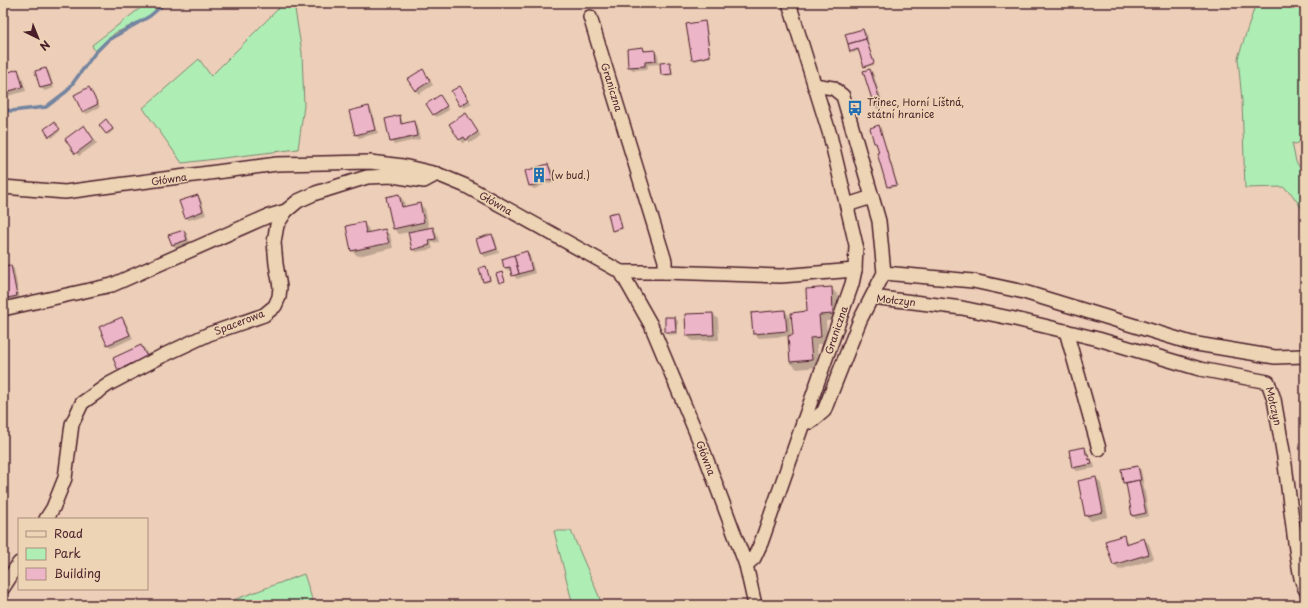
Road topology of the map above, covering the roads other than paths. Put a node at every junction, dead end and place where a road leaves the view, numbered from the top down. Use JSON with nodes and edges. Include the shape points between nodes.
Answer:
{"nodes":[{"id":1,"x":789,"y":3,"type":"edge"},
{"id":2,"x":590,"y":18,"type":"dead end"},
{"id":3,"x":814,"y":85,"type":"junction"},
{"id":4,"x":437,"y":174,"type":"junction"},
{"id":5,"x":3,"y":188,"type":"edge"},
{"id":6,"x":872,"y":197,"type":"junction"},
{"id":7,"x":847,"y":205,"type":"junction"},
{"id":8,"x":286,"y":211,"type":"junction"},
{"id":9,"x":855,"y":270,"type":"junction"},
{"id":10,"x":621,"y":272,"type":"junction"},
{"id":11,"x":665,"y":272,"type":"junction"},
{"id":12,"x":884,"y":273,"type":"junction"},
{"id":13,"x":872,"y":297,"type":"junction"},
{"id":14,"x":3,"y":309,"type":"edge"},
{"id":15,"x":1066,"y":331,"type":"junction"},
{"id":16,"x":1305,"y":356,"type":"edge"},
{"id":17,"x":803,"y":422,"type":"junction"},
{"id":18,"x":1099,"y":449,"type":"dead end"},
{"id":19,"x":47,"y":518,"type":"edge"},
{"id":20,"x":18,"y":565,"type":"edge"},
{"id":21,"x":746,"y":565,"type":"junction"},
{"id":22,"x":3,"y":588,"type":"edge"},
{"id":23,"x":1305,"y":589,"type":"edge"},
{"id":24,"x":755,"y":605,"type":"edge"}],
"edges":[{"from":1,"to":3,"type":"street","name":"Graniczna"},
{"from":2,"to":11,"type":"street","name":"Graniczna","via":[[665,262]]},
{"from":3,"to":6,"type":"street","via":[[833,88],[843,96]]},
{"from":3,"to":7,"type":"street","name":"Graniczna","via":[[830,135]]},
{"from":4,"to":5,"type":"street","name":"Główna","via":[[370,162],[277,164],[65,192]]},
{"from":4,"to":8,"type":"street","name":"Spacerowa","via":[[424,181],[392,176],[367,177],[316,193],[298,201]]},
{"from":4,"to":10,"type":"street","name":"Główna","via":[[466,186]]},
{"from":6,"to":7,"type":"street"},
{"from":6,"to":12,"type":"street","via":[[879,221]]},
{"from":7,"to":9,"type":"street","name":"Graniczna","via":[[856,245]]},
{"from":8,"to":14,"type":"street","via":[[266,217],[112,285]]},
{"from":8,"to":19,"type":"street","name":"Spacerowa","via":[[277,225],[274,242],[280,288],[275,306],[264,315],[209,334],[162,356],[108,384],[82,403],[72,424],[64,478],[54,508]]},
{"from":9,"to":11,"type":"street","via":[[781,276]]},
{"from":9,"to":17,"type":"street","name":"Graniczna"},
{"from":10,"to":11,"type":"street"},
{"from":10,"to":21,"type":"street","name":"Główna","via":[[652,325],[702,447]]},
{"from":12,"to":13,"type":"street"},
{"from":12,"to":16,"type":"street","via":[[973,281],[1017,291],[1191,343],[1276,357]]},
{"from":13,"to":15,"type":"street","name":"Mołczyn","via":[[962,308]]},
{"from":13,"to":17,"type":"street","name":"Mołczyn","via":[[860,320],[824,411],[811,422]]},
{"from":15,"to":18,"type":"street"},
{"from":15,"to":23,"type":"street","name":"Mołczyn","via":[[1200,369],[1268,382],[1274,399],[1296,550]]},
{"from":17,"to":21,"type":"street","name":"Graniczna","via":[[761,543],[754,558]]},
{"from":20,"to":22,"type":"street"},
{"from":21,"to":24,"type":"street","name":"Główna"}]}
